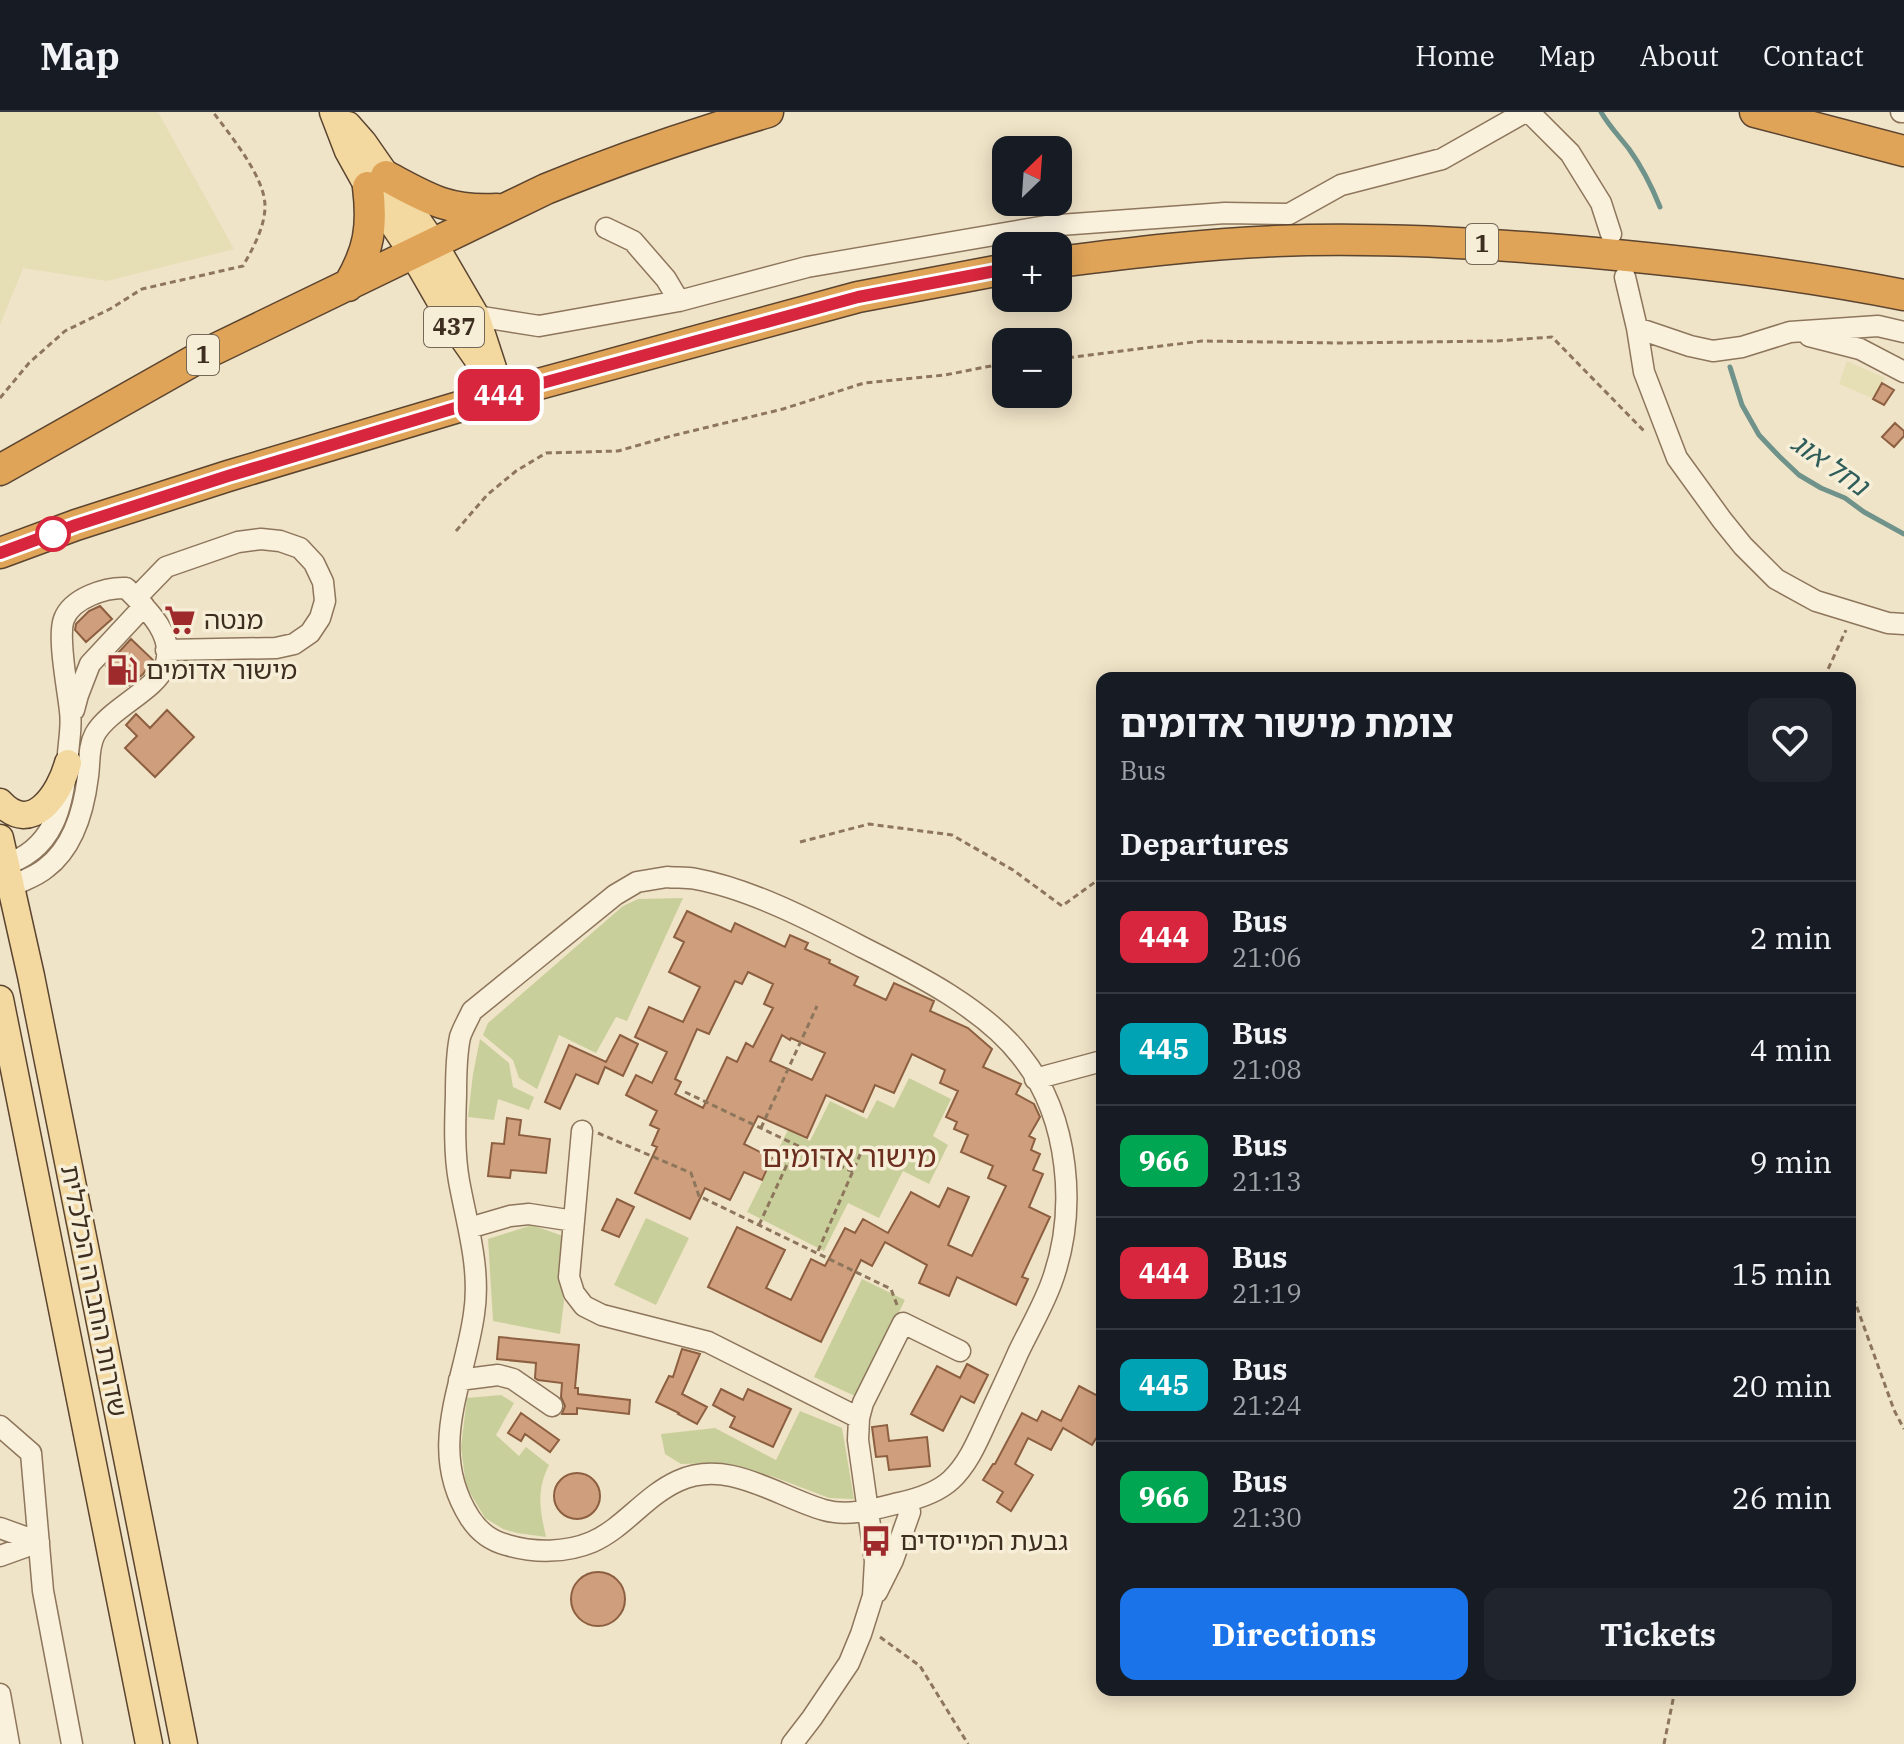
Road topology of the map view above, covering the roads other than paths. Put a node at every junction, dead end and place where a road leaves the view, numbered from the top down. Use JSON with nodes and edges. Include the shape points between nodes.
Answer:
{"nodes":[{"id":1,"x":335,"y":112,"type":"edge"},
{"id":2,"x":768,"y":112,"type":"edge"},
{"id":3,"x":1527,"y":112,"type":"edge"},
{"id":4,"x":1755,"y":112,"type":"edge"},
{"id":5,"x":1904,"y":151,"type":"edge"},
{"id":6,"x":377,"y":181,"type":"junction"},
{"id":7,"x":507,"y":208,"type":"junction"},
{"id":8,"x":606,"y":228,"type":"dead end"},
{"id":9,"x":1611,"y":234,"type":"dead end"},
{"id":10,"x":424,"y":249,"type":"junction"},
{"id":11,"x":1072,"y":260,"type":"edge"},
{"id":12,"x":992,"y":272,"type":"edge"},
{"id":13,"x":1625,"y":277,"type":"dead end"},
{"id":14,"x":348,"y":286,"type":"junction"},
{"id":15,"x":1904,"y":295,"type":"edge"},
{"id":16,"x":679,"y":301,"type":"junction"},
{"id":17,"x":476,"y":316,"type":"junction"},
{"id":18,"x":1637,"y":328,"type":"junction"},
{"id":19,"x":1790,"y":332,"type":"junction"},
{"id":20,"x":1904,"y":332,"type":"edge"},
{"id":21,"x":1904,"y":372,"type":"edge"},
{"id":22,"x":502,"y":394,"type":"junction"},
{"id":23,"x":0,"y":470,"type":"edge"},
{"id":24,"x":4,"y":556,"type":"edge"},
{"id":25,"x":140,"y":602,"type":"junction"},
{"id":26,"x":1904,"y":624,"type":"edge"},
{"id":27,"x":166,"y":650,"type":"junction"},
{"id":28,"x":71,"y":724,"type":"junction"},
{"id":29,"x":68,"y":763,"type":"junction"},
{"id":30,"x":0,"y":802,"type":"edge"},
{"id":31,"x":0,"y":838,"type":"edge"},
{"id":32,"x":4,"y":874,"type":"edge"},
{"id":33,"x":0,"y":999,"type":"edge"},
{"id":34,"x":1096,"y":1063,"type":"edge"},
{"id":35,"x":1035,"y":1079,"type":"junction"},
{"id":36,"x":582,"y":1131,"type":"road end"},
{"id":37,"x":574,"y":1221,"type":"junction"},
{"id":38,"x":469,"y":1228,"type":"junction"},
{"id":39,"x":960,"y":1351,"type":"dead end"},
{"id":40,"x":459,"y":1380,"type":"junction"},
{"id":41,"x":552,"y":1406,"type":"dead end"},
{"id":42,"x":859,"y":1418,"type":"junction"},
{"id":43,"x":0,"y":1426,"type":"edge"},
{"id":44,"x":906,"y":1502,"type":"junction"},
{"id":45,"x":868,"y":1510,"type":"junction"},
{"id":46,"x":0,"y":1528,"type":"edge"},
{"id":47,"x":39,"y":1542,"type":"junction"},
{"id":48,"x":0,"y":1556,"type":"edge"},
{"id":49,"x":871,"y":1603,"type":"junction"},
{"id":50,"x":0,"y":1694,"type":"edge"},
{"id":51,"x":796,"y":1742,"type":"edge"},
{"id":52,"x":9,"y":1744,"type":"edge"},
{"id":53,"x":72,"y":1744,"type":"edge"},
{"id":54,"x":149,"y":1744,"type":"edge"},
{"id":55,"x":184,"y":1744,"type":"edge"}],
"edges":[{"from":1,"to":6,"type":"main road","number":"437","via":[[363,142]]},
{"from":2,"to":7,"type":"highway","number":"1","via":[[592,170]]},
{"from":3,"to":9,"type":"street","via":[[1570,153],[1601,203]]},
{"from":3,"to":16,"type":"street","via":[[1442,159],[1341,185],[1289,214],[1225,213],[1046,226],[807,267]]},
{"from":4,"to":5,"type":"highway"},
{"from":6,"to":7,"type":"highway","via":[[450,207]]},
{"from":6,"to":10,"type":"main road","number":"437"},
{"from":6,"to":14,"type":"highway","via":[[366,248]]},
{"from":7,"to":10,"type":"highway","number":"1"},
{"from":8,"to":16,"type":"street","via":[[633,241]]},
{"from":10,"to":14,"type":"highway","number":"1"},
{"from":10,"to":17,"type":"main road","number":"437"},
{"from":10,"to":22,"type":"main road","number":"437","via":[[455,327]]},
{"from":11,"to":15,"type":"highway","number":"1","via":[[1277,241],[1487,245],[1721,265]]},
{"from":12,"to":22,"type":"highway","via":[[858,297]]},
{"from":13,"to":18,"type":"street"},
{"from":14,"to":23,"type":"highway","number":"1","via":[[207,353]]},
{"from":16,"to":17,"type":"street","via":[[539,326]]},
{"from":17,"to":22,"type":"main road","number":"437"},
{"from":18,"to":19,"type":"street","via":[[1713,351]]},
{"from":18,"to":26,"type":"street","via":[[1644,372],[1677,458],[1743,546],[1776,579],[1816,601]]},
{"from":19,"to":20,"type":"street","via":[[1878,326]]},
{"from":19,"to":21,"type":"street","via":[[1860,349]]},
{"from":22,"to":24,"type":"highway","via":[[76,525]]},
{"from":25,"to":27,"type":"street","via":[[163,632]]},
{"from":25,"to":27,"type":"street","via":[[166,567],[238,542],[280,541],[300,548],[314,563],[325,601],[310,633],[294,644]]},
{"from":25,"to":28,"type":"street","via":[[90,664]]},
{"from":25,"to":28,"type":"street","via":[[126,588],[114,587],[71,607],[64,619],[60,636]]},
{"from":27,"to":32,"type":"street","via":[[157,678],[96,733],[74,833],[60,854],[45,869]]},
{"from":28,"to":29,"type":"street"},
{"from":29,"to":30,"type":"main road","via":[[60,786],[36,813],[17,814]]},
{"from":29,"to":32,"type":"street","via":[[54,824],[33,852]]},
{"from":31,"to":32,"type":"main road","name":"שדרות החברה הכלכלית"},
{"from":32,"to":55,"type":"main road","name":"שדרות החברה הכלכלית"},
{"from":33,"to":54,"type":"main road","name":"שדרות החברה הכלכלית"},
{"from":34,"to":35,"type":"street"},
{"from":35,"to":38,"type":"street","via":[[1001,1034],[967,1007],[832,931],[772,903],[695,879],[637,882],[472,1011],[461,1033],[455,1122]]},
{"from":35,"to":44,"type":"street","via":[[1059,1131],[1066,1176],[1063,1238],[1051,1284],[971,1454],[951,1480]]},
{"from":36,"to":37,"type":"street"},
{"from":37,"to":38,"type":"street","via":[[529,1214]]},
{"from":37,"to":42,"type":"street","via":[[569,1277],[584,1306],[708,1342]]},
{"from":38,"to":40,"type":"street","via":[[475,1312]]},
{"from":39,"to":42,"type":"street","via":[[903,1323]]},
{"from":40,"to":41,"type":"street","via":[[498,1375],[513,1379]]},
{"from":40,"to":45,"type":"street","via":[[449,1471],[478,1530],[499,1543],[526,1550],[590,1543],[668,1487],[703,1473],[747,1480],[826,1511]]},
{"from":42,"to":45,"type":"street"},
{"from":43,"to":47,"type":"street","via":[[31,1453]]},
{"from":44,"to":45,"type":"street"},
{"from":44,"to":49,"type":"street","via":[[910,1512]]},
{"from":45,"to":49,"type":"street","via":[[875,1561]]},
{"from":46,"to":47,"type":"street"},
{"from":47,"to":48,"type":"street"},
{"from":47,"to":53,"type":"street"},
{"from":49,"to":51,"type":"street","via":[[849,1663]]},
{"from":50,"to":52,"type":"street"}]}
